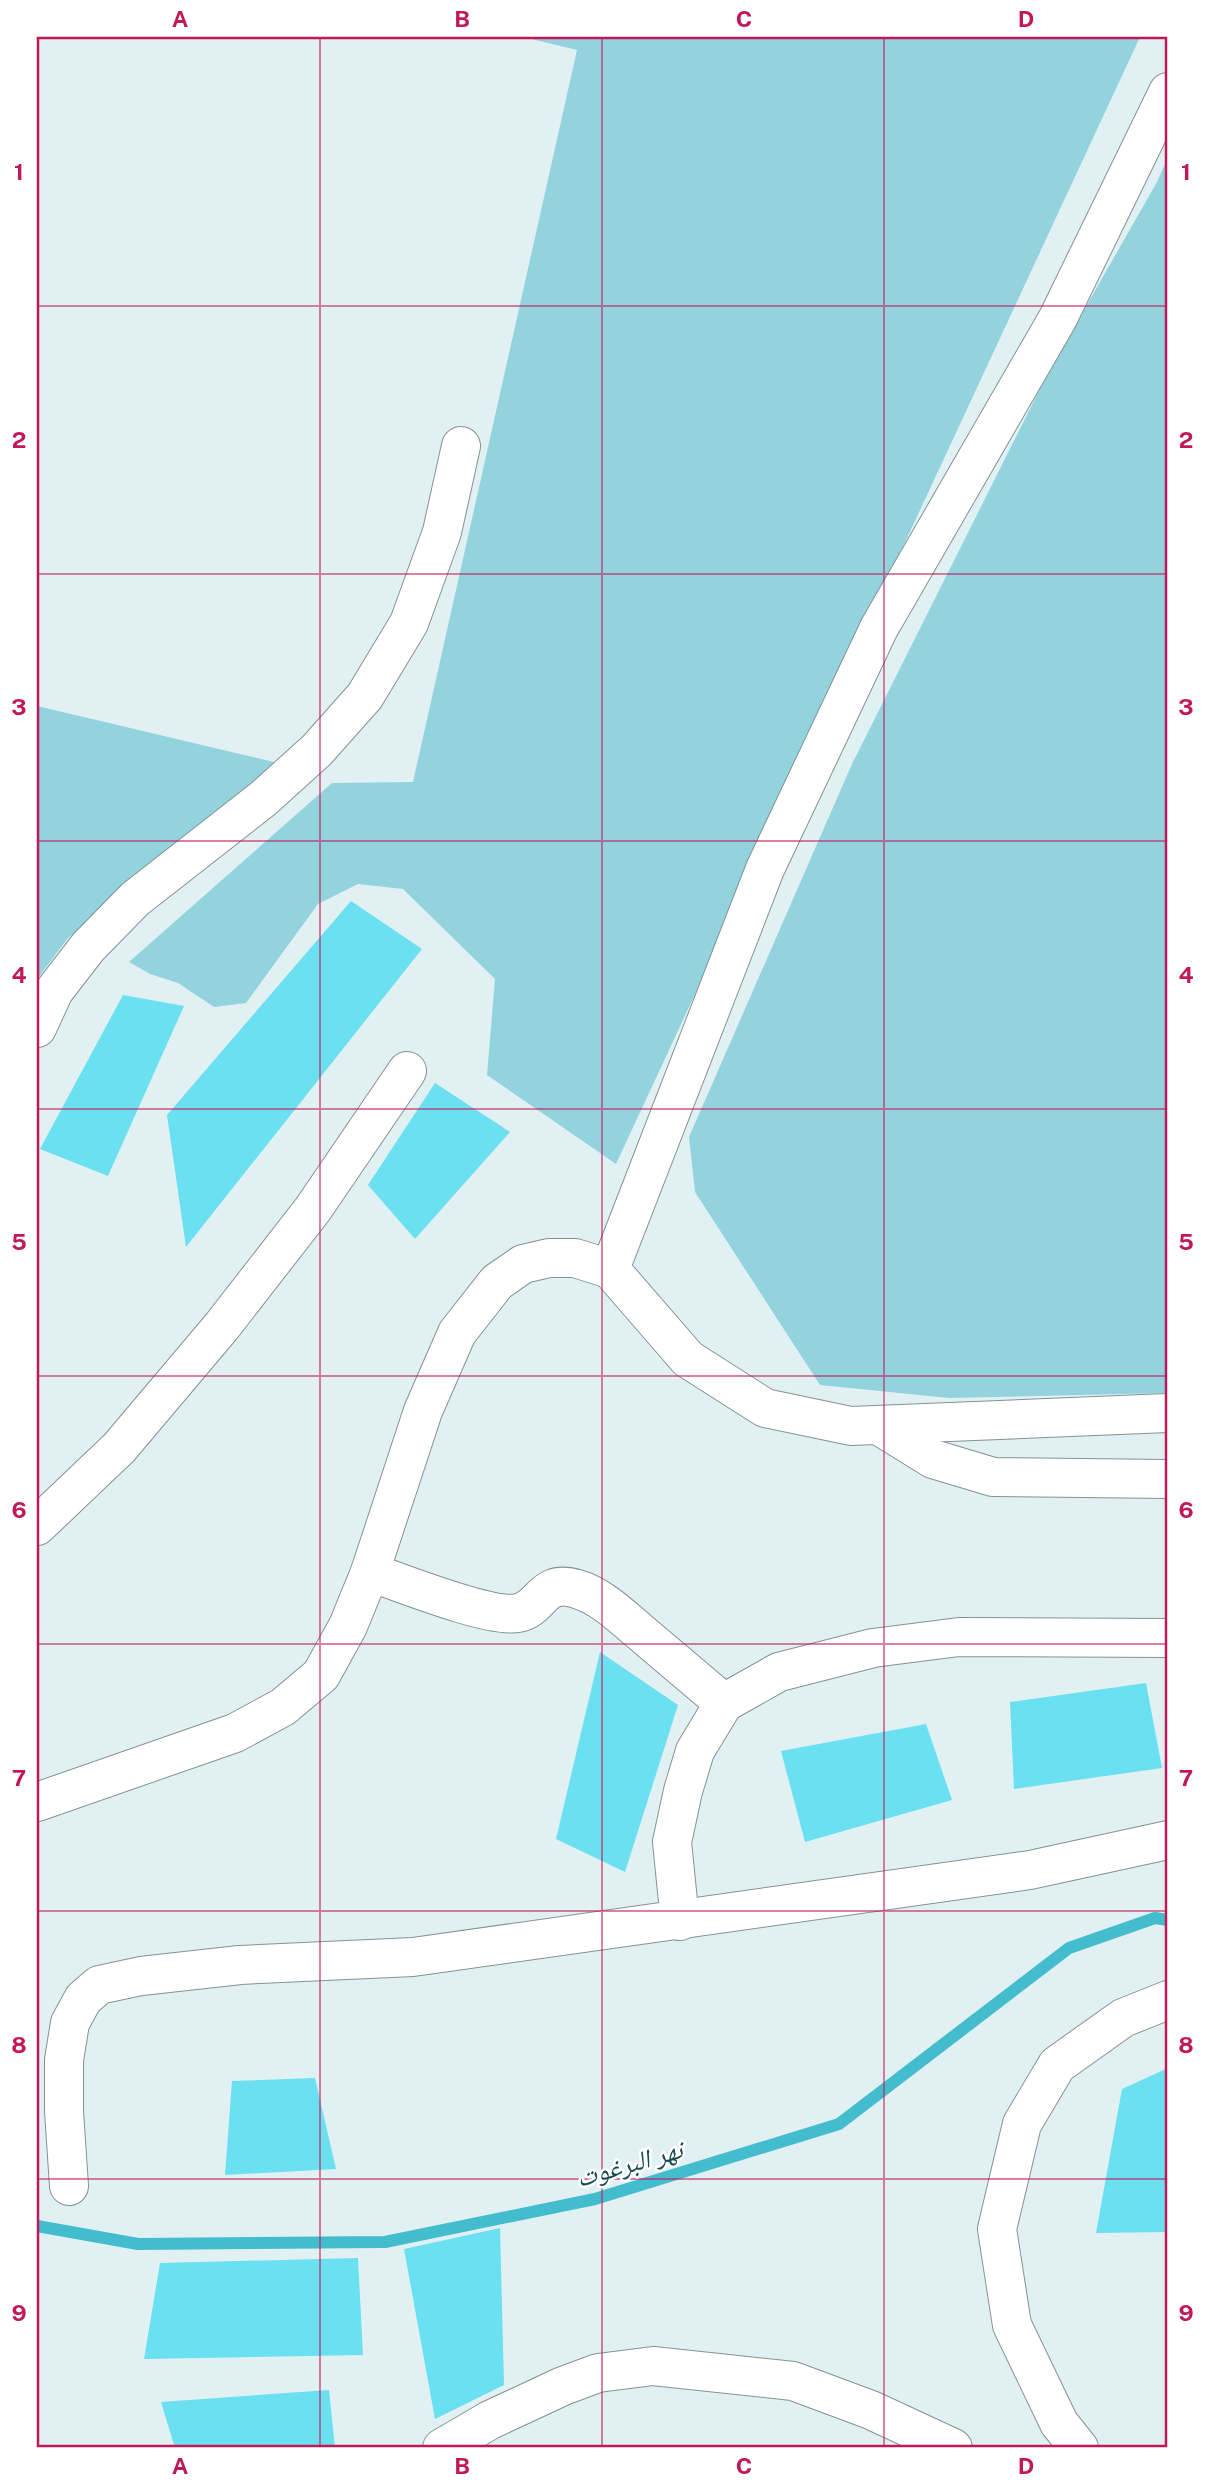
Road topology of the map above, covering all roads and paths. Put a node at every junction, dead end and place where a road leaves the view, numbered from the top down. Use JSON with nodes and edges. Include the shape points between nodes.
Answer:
{"nodes":[{"id":1,"x":1168,"y":92,"type":"edge"},
{"id":2,"x":461,"y":446,"type":"dead end"},
{"id":3,"x":37,"y":1028,"type":"edge"},
{"id":4,"x":407,"y":1071,"type":"dead end"},
{"id":5,"x":610,"y":1269,"type":"junction"},
{"id":6,"x":1168,"y":1413,"type":"edge"},
{"id":7,"x":878,"y":1425,"type":"junction"},
{"id":8,"x":1168,"y":1479,"type":"edge"},
{"id":9,"x":37,"y":1527,"type":"edge"},
{"id":10,"x":370,"y":1572,"type":"junction"},
{"id":11,"x":1168,"y":1638,"type":"edge"},
{"id":12,"x":724,"y":1703,"type":"junction"},
{"id":13,"x":37,"y":1802,"type":"edge"},
{"id":14,"x":1168,"y":1840,"type":"edge"},
{"id":15,"x":680,"y":1921,"type":"junction"},
{"id":16,"x":1168,"y":2000,"type":"edge"},
{"id":17,"x":69,"y":2186,"type":"dead end"},
{"id":18,"x":442,"y":2448,"type":"edge"},
{"id":19,"x":953,"y":2448,"type":"edge"},
{"id":20,"x":1079,"y":2448,"type":"edge"}],
"edges":[{"from":1,"to":5,"type":"street","via":[[1058,318],[873,640],[765,869]]},
{"from":2,"to":3,"type":"street","via":[[442,532],[409,622],[365,696],[317,750],[264,798],[135,899],[88,947],[54,991]]},
{"from":4,"to":9,"type":"street","via":[[313,1209],[222,1326],[119,1448]]},
{"from":5,"to":7,"type":"street","via":[[688,1359],[765,1408],[851,1426]]},
{"from":5,"to":10,"type":"street","via":[[575,1258],[549,1258],[523,1264],[489,1292],[457,1333],[423,1411]]},
{"from":6,"to":7,"type":"street"},
{"from":7,"to":8,"type":"street","via":[[933,1459],[993,1477]]},
{"from":10,"to":12,"type":"street","via":[[480,1610],[517,1614],[544,1592],[559,1587],[578,1589],[612,1609]]},
{"from":10,"to":13,"type":"street","via":[[321,1675],[283,1707],[235,1733]]},
{"from":11,"to":12,"type":"street","via":[[959,1637],[873,1648],[779,1672]]},
{"from":12,"to":15,"type":"street","via":[[695,1751],[672,1842]]},
{"from":14,"to":15,"type":"street","via":[[1030,1870]]},
{"from":15,"to":17,"type":"street","via":[[413,1957],[240,1965],[99,1985],[83,1999],[69,2023],[64,2112]]},
{"from":16,"to":20,"type":"street","via":[[1123,2018],[1057,2065],[1022,2124],[997,2229],[1012,2325],[1059,2423]]},
{"from":18,"to":19,"type":"street","via":[[563,2385],[598,2373],[653,2366],[793,2381],[872,2410]]}]}
